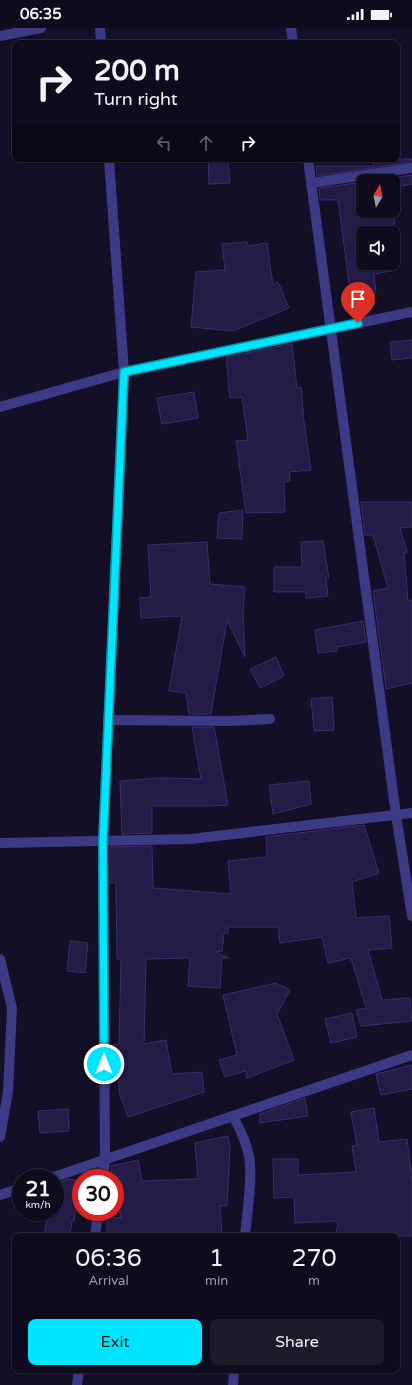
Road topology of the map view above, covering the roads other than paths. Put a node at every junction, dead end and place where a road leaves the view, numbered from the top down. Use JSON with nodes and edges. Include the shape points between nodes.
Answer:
{"nodes":[{"id":1,"x":41,"y":28,"type":"edge"},
{"id":2,"x":100,"y":28,"type":"edge"},
{"id":3,"x":291,"y":28,"type":"edge"},
{"id":4,"x":0,"y":36,"type":"edge"},
{"id":5,"x":101,"y":40,"type":"edge"},
{"id":6,"x":293,"y":40,"type":"edge"},
{"id":7,"x":109,"y":162,"type":"edge"},
{"id":8,"x":308,"y":162,"type":"edge"},
{"id":9,"x":412,"y":168,"type":"edge"},
{"id":10,"x":311,"y":183,"type":"junction"},
{"id":11,"x":412,"y":312,"type":"edge"},
{"id":12,"x":331,"y":328,"type":"junction"},
{"id":13,"x":124,"y":372,"type":"junction"},
{"id":14,"x":0,"y":407,"type":"edge"},
{"id":15,"x":108,"y":720,"type":"junction"},
{"id":16,"x":270,"y":720,"type":"dead end"},
{"id":17,"x":412,"y":813,"type":"edge"},
{"id":18,"x":396,"y":815,"type":"junction"},
{"id":19,"x":103,"y":841,"type":"junction"},
{"id":20,"x":0,"y":843,"type":"edge"},
{"id":21,"x":412,"y":916,"type":"edge"},
{"id":22,"x":0,"y":959,"type":"edge"},
{"id":23,"x":412,"y":1055,"type":"edge"},
{"id":24,"x":4,"y":1091,"type":"edge"},
{"id":25,"x":233,"y":1116,"type":"junction"},
{"id":26,"x":0,"y":1137,"type":"edge"},
{"id":27,"x":105,"y":1160,"type":"junction"},
{"id":28,"x":104,"y":1169,"type":"edge"},
{"id":29,"x":64,"y":1174,"type":"edge"},
{"id":30,"x":12,"y":1191,"type":"edge"},
{"id":31,"x":0,"y":1195,"type":"edge"},
{"id":32,"x":97,"y":1221,"type":"edge"},
{"id":33,"x":96,"y":1233,"type":"edge"},
{"id":34,"x":245,"y":1233,"type":"edge"},
{"id":35,"x":79,"y":1373,"type":"edge"},
{"id":36,"x":234,"y":1373,"type":"edge"},
{"id":37,"x":77,"y":1385,"type":"edge"},
{"id":38,"x":233,"y":1385,"type":"edge"}],
"edges":[{"from":1,"to":4,"type":"street"},
{"from":2,"to":5,"type":"street"},
{"from":3,"to":6,"type":"street"},
{"from":7,"to":13,"type":"street"},
{"from":8,"to":10,"type":"street"},
{"from":9,"to":10,"type":"street"},
{"from":10,"to":12,"type":"street"},
{"from":11,"to":12,"type":"street"},
{"from":12,"to":13,"type":"street"},
{"from":12,"to":18,"type":"street"},
{"from":13,"to":14,"type":"street"},
{"from":13,"to":15,"type":"street"},
{"from":15,"to":16,"type":"street"},
{"from":15,"to":19,"type":"street"},
{"from":17,"to":18,"type":"street"},
{"from":18,"to":19,"type":"street","via":[[191,839]]},
{"from":18,"to":21,"type":"street"},
{"from":19,"to":20,"type":"street"},
{"from":19,"to":27,"type":"street"},
{"from":22,"to":24,"type":"street","via":[[12,1008]]},
{"from":23,"to":25,"type":"street"},
{"from":24,"to":26,"type":"street"},
{"from":25,"to":27,"type":"street"},
{"from":25,"to":34,"type":"street","via":[[244,1136],[249,1157],[250,1180]]},
{"from":27,"to":28,"type":"street"},
{"from":27,"to":29,"type":"street"},
{"from":30,"to":31,"type":"street"},
{"from":32,"to":33,"type":"street"},
{"from":35,"to":37,"type":"street"},
{"from":36,"to":38,"type":"street"}]}
